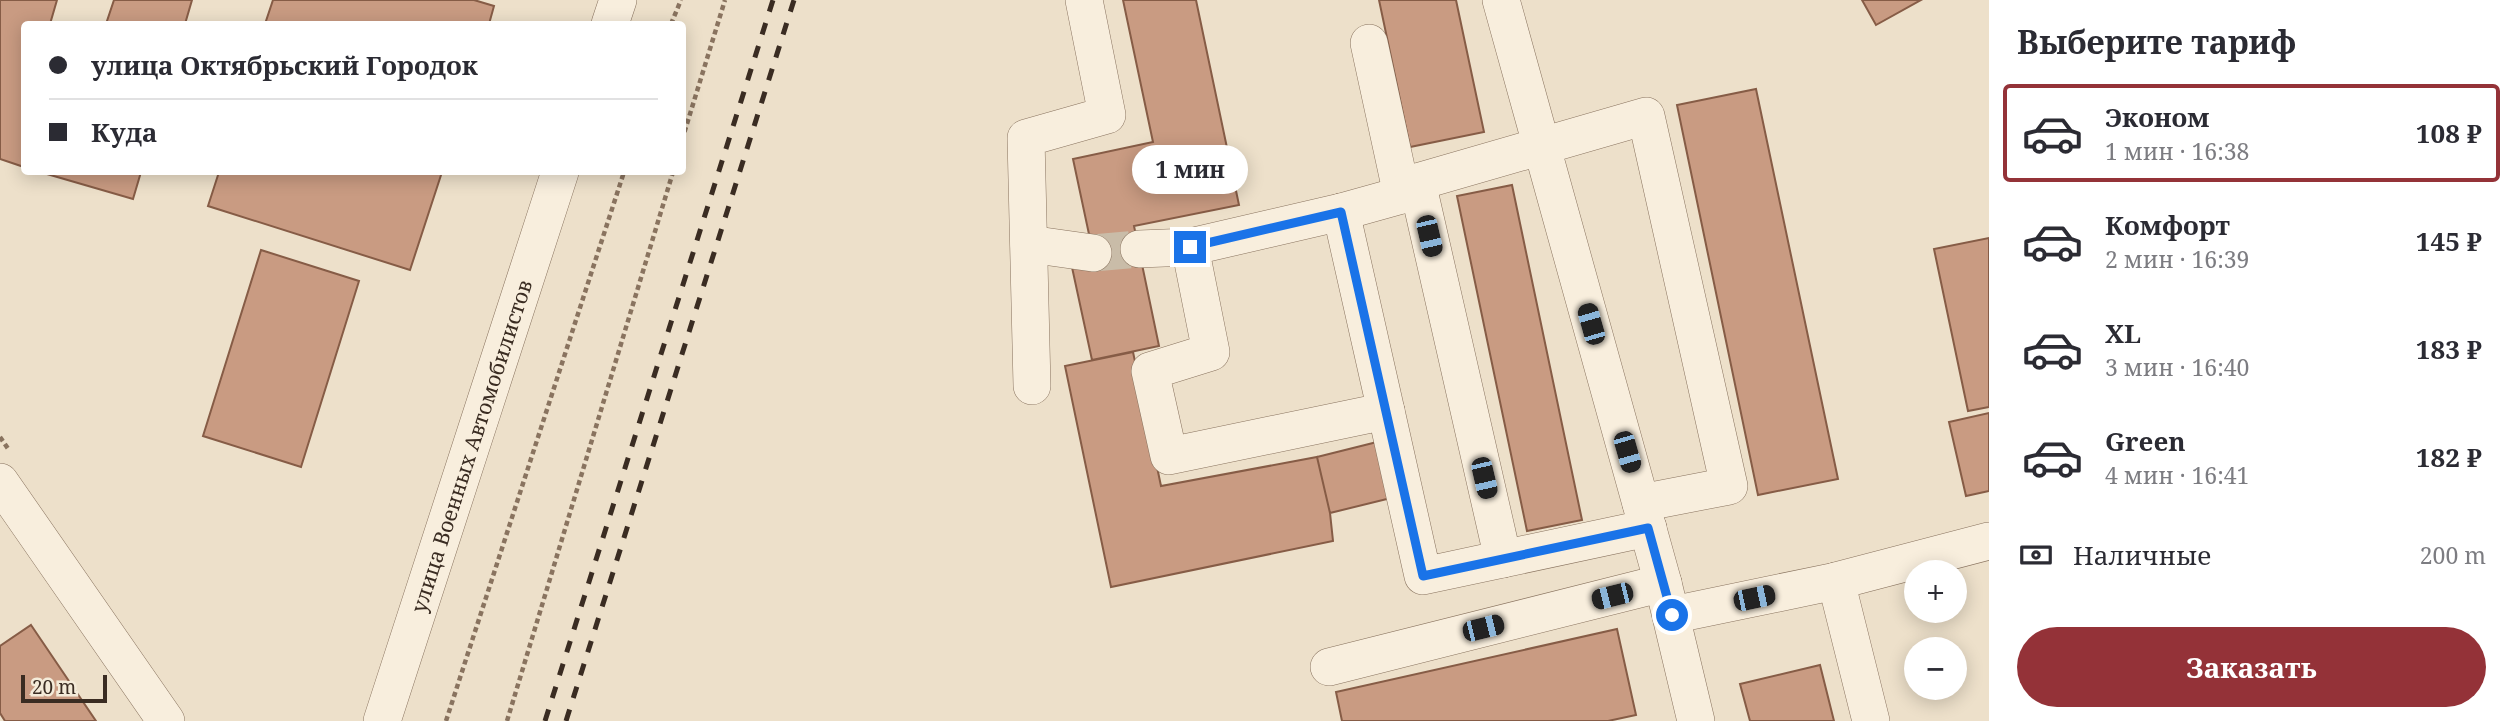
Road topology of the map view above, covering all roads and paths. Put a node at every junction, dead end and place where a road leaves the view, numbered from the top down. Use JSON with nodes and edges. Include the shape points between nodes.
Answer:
{"nodes":[{"id":1,"x":618,"y":0,"type":"edge"},
{"id":2,"x":681,"y":0,"type":"edge"},
{"id":3,"x":725,"y":0,"type":"edge"},
{"id":4,"x":1084,"y":0,"type":"edge"},
{"id":5,"x":1501,"y":0,"type":"edge"},
{"id":6,"x":611,"y":21,"type":"edge"},
{"id":7,"x":672,"y":21,"type":"edge"},
{"id":8,"x":1369,"y":43,"type":"dead end"},
{"id":9,"x":686,"y":127,"type":"edge"},
{"id":10,"x":1541,"y":145,"type":"junction"},
{"id":11,"x":559,"y":175,"type":"edge"},
{"id":12,"x":623,"y":175,"type":"edge"},
{"id":13,"x":672,"y":175,"type":"edge"},
{"id":14,"x":1409,"y":189,"type":"junction"},
{"id":15,"x":1341,"y":212,"type":"junction"},
{"id":16,"x":1029,"y":244,"type":"junction"},
{"id":17,"x":1190,"y":247,"type":"junction"},
{"id":18,"x":1139,"y":249,"type":"tunnel mouth"},
{"id":19,"x":1093,"y":253,"type":"tunnel mouth"},
{"id":20,"x":1032,"y":386,"type":"dead end"},
{"id":21,"x":1387,"y":411,"type":"junction"},
{"id":22,"x":0,"y":482,"type":"edge"},
{"id":23,"x":1645,"y":516,"type":"junction"},
{"id":24,"x":1989,"y":541,"type":"edge"},
{"id":25,"x":1503,"y":559,"type":"junction"},
{"id":26,"x":1836,"y":581,"type":"junction"},
{"id":27,"x":1667,"y":599,"type":"junction"},
{"id":28,"x":1329,"y":667,"type":"dead end"},
{"id":29,"x":166,"y":721,"type":"edge"},
{"id":30,"x":382,"y":721,"type":"edge"},
{"id":31,"x":446,"y":721,"type":"edge"},
{"id":32,"x":507,"y":721,"type":"edge"},
{"id":33,"x":1696,"y":721,"type":"edge"},
{"id":34,"x":1871,"y":721,"type":"edge"}],
"edges":[{"from":1,"to":6,"type":"street"},
{"from":2,"to":7,"type":"path"},
{"from":3,"to":9,"type":"path"},
{"from":4,"to":16,"type":"street","via":[[1107,116],[1026,138]]},
{"from":5,"to":10,"type":"street"},
{"from":8,"to":14,"type":"street"},
{"from":10,"to":14,"type":"street"},
{"from":10,"to":23,"type":"street"},
{"from":10,"to":23,"type":"street","via":[[1646,116],[1729,485]]},
{"from":11,"to":30,"type":"street","name":"улица Военных Автомобилистов"},
{"from":12,"to":31,"type":"path"},
{"from":13,"to":32,"type":"path"},
{"from":14,"to":15,"type":"street"},
{"from":14,"to":25,"type":"street"},
{"from":15,"to":17,"type":"street"},
{"from":15,"to":21,"type":"street"},
{"from":16,"to":19,"type":"street"},
{"from":16,"to":20,"type":"street"},
{"from":17,"to":18,"type":"street"},
{"from":17,"to":21,"type":"street","via":[[1211,352],[1150,371],[1170,456]]},
{"from":21,"to":25,"type":"street","via":[[1423,576]]},
{"from":22,"to":29,"type":"street"},
{"from":23,"to":25,"type":"street"},
{"from":23,"to":27,"type":"street"},
{"from":24,"to":26,"type":"street"},
{"from":26,"to":27,"type":"street"},
{"from":26,"to":34,"type":"street"},
{"from":27,"to":28,"type":"street"},
{"from":27,"to":33,"type":"street"}]}
